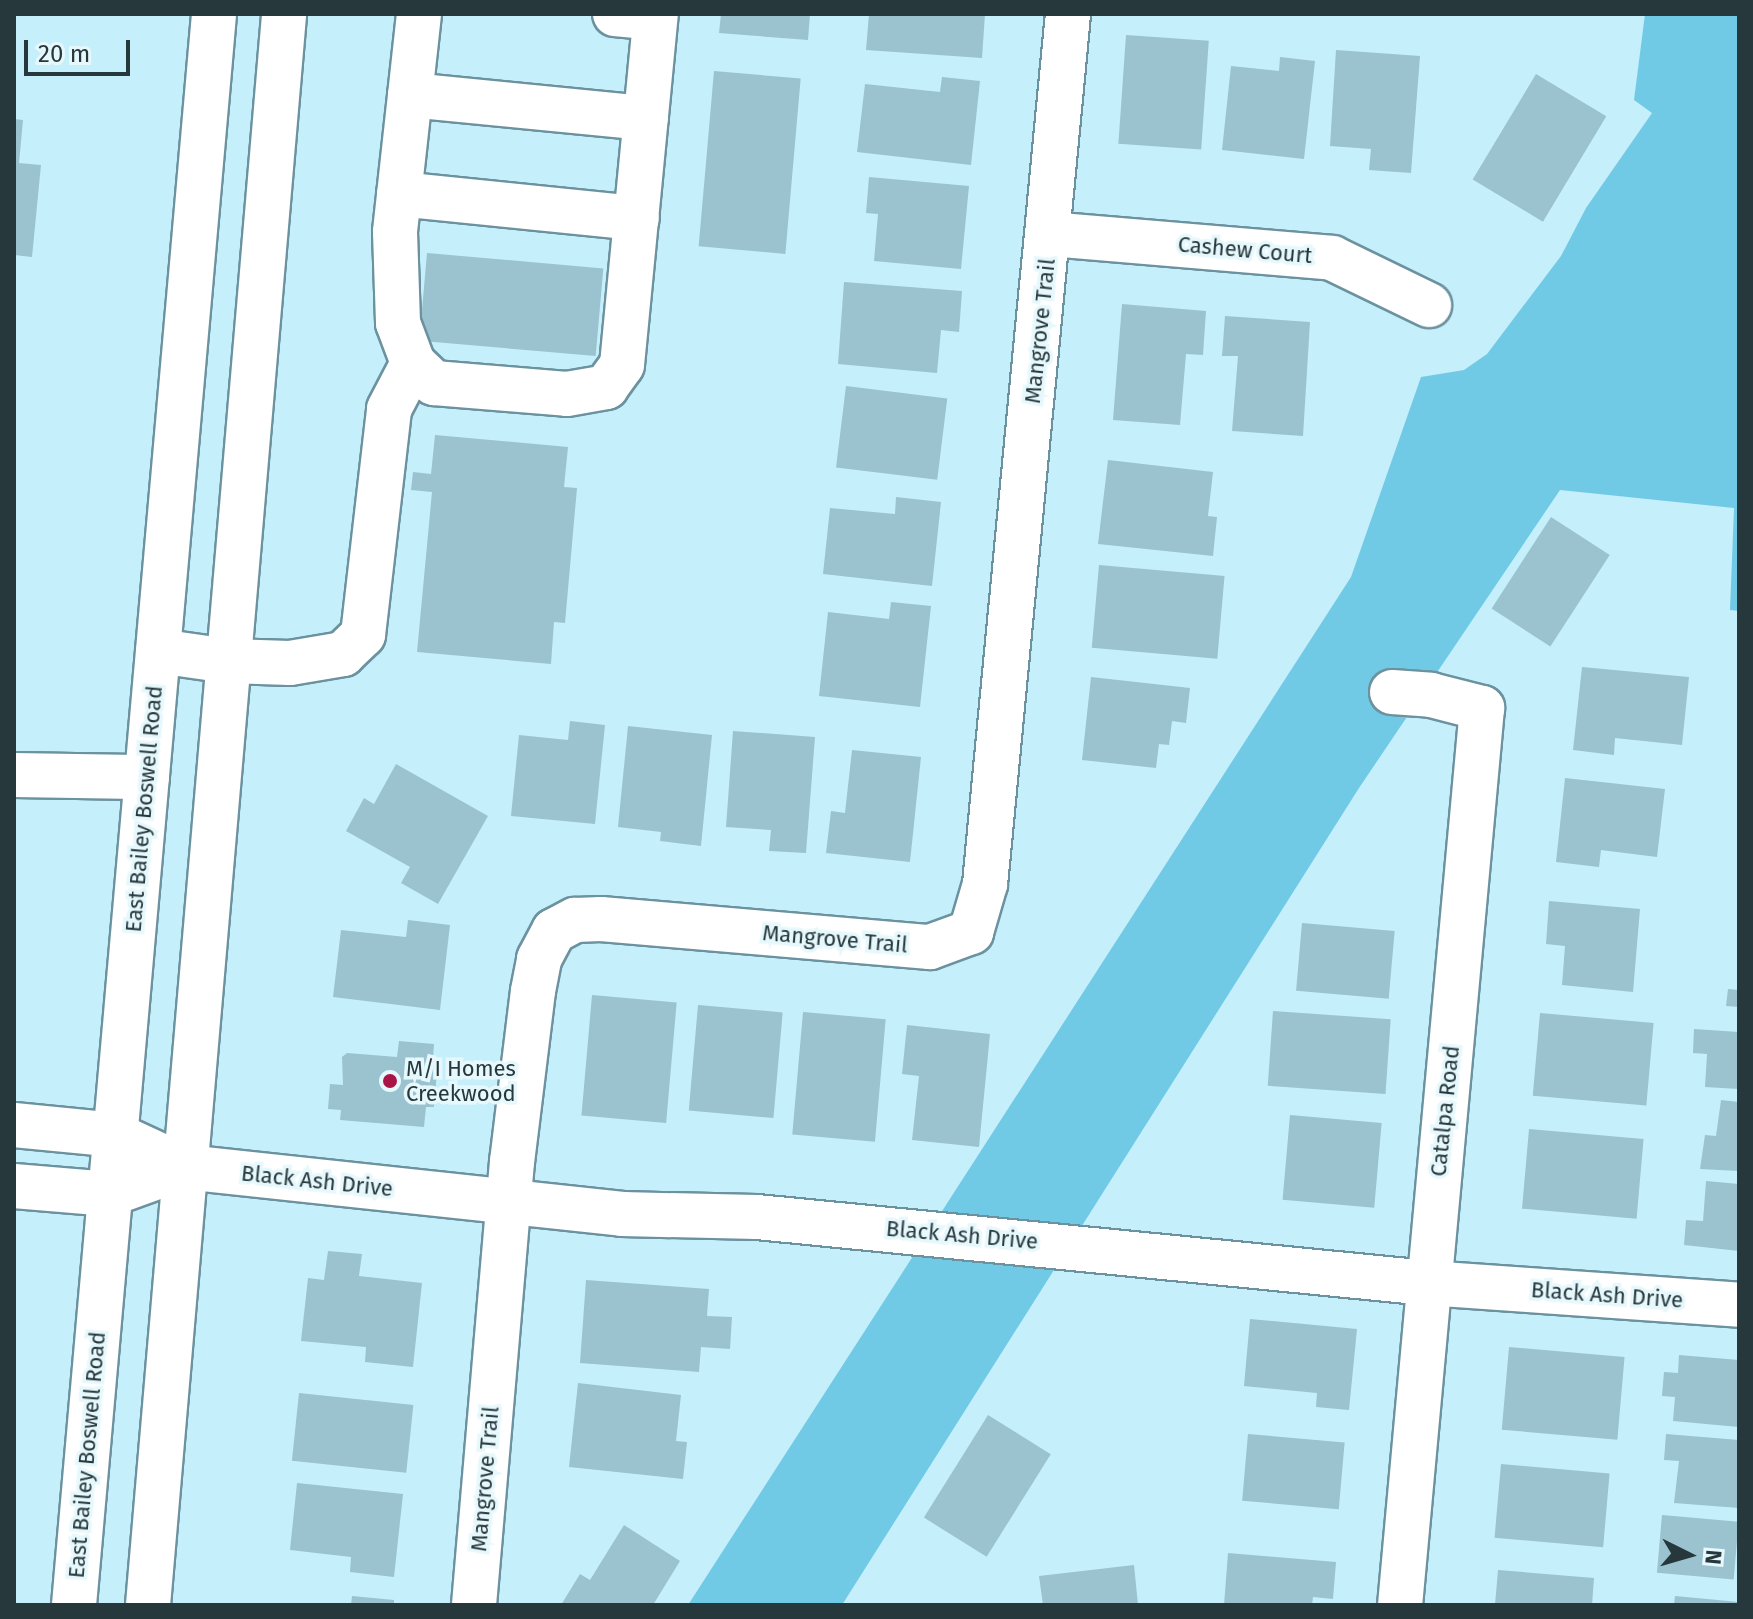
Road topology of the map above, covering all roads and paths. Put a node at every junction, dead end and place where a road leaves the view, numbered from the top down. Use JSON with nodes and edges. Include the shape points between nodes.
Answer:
{"nodes":[{"id":1,"x":214,"y":14,"type":"edge"},
{"id":2,"x":284,"y":14,"type":"edge"},
{"id":3,"x":419,"y":14,"type":"edge"},
{"id":4,"x":1068,"y":14,"type":"edge"},
{"id":5,"x":642,"y":15,"type":"edge"},
{"id":6,"x":410,"y":95,"type":"junction"},
{"id":7,"x":646,"y":118,"type":"junction"},
{"id":8,"x":399,"y":194,"type":"junction"},
{"id":9,"x":637,"y":218,"type":"junction"},
{"id":10,"x":1049,"y":234,"type":"junction"},
{"id":11,"x":1429,"y":305,"type":"dead end"},
{"id":12,"x":413,"y":363,"type":"junction"},
{"id":13,"x":158,"y":651,"type":"junction"},
{"id":14,"x":228,"y":661,"type":"junction"},
{"id":15,"x":1392,"y":692,"type":"dead end"},
{"id":16,"x":14,"y":775,"type":"edge"},
{"id":17,"x":147,"y":777,"type":"junction"},
{"id":18,"x":14,"y":1125,"type":"edge"},
{"id":19,"x":116,"y":1135,"type":"junction"},
{"id":20,"x":185,"y":1167,"type":"junction"},
{"id":21,"x":14,"y":1186,"type":"edge"},
{"id":22,"x":110,"y":1194,"type":"junction"},
{"id":23,"x":508,"y":1202,"type":"junction"},
{"id":24,"x":1428,"y":1283,"type":"junction"},
{"id":25,"x":1739,"y":1305,"type":"edge"},
{"id":26,"x":74,"y":1605,"type":"edge"},
{"id":27,"x":148,"y":1605,"type":"edge"},
{"id":28,"x":474,"y":1605,"type":"edge"},
{"id":29,"x":1400,"y":1605,"type":"edge"}],
"edges":[{"from":1,"to":13,"type":"street","name":"East Bailey Boswell Road"},
{"from":2,"to":14,"type":"street"},
{"from":3,"to":6,"type":"street"},
{"from":4,"to":10,"type":"street","name":"Mangrove Trail"},
{"from":5,"to":7,"type":"street"},
{"from":6,"to":7,"type":"street"},
{"from":6,"to":8,"type":"street"},
{"from":7,"to":9,"type":"street"},
{"from":8,"to":9,"type":"street"},
{"from":8,"to":12,"type":"street","via":[[398,323]]},
{"from":9,"to":12,"type":"street","via":[[622,365],[606,387],[567,394],[434,383]]},
{"from":10,"to":11,"type":"street","name":"Cashew Court","via":[[1332,258]]},
{"from":10,"to":23,"type":"street","name":"Mangrove Trail","via":[[985,884],[971,932],[930,947],[601,919],[575,920],[554,931],[539,959],[533,991]]},
{"from":12,"to":14,"type":"street","via":[[389,409],[363,635],[343,654],[290,663]]},
{"from":13,"to":14,"type":"street"},
{"from":13,"to":17,"type":"street","name":"East Bailey Boswell Road"},
{"from":14,"to":20,"type":"street"},
{"from":15,"to":24,"type":"street","name":"Catalpa Road","via":[[1482,708]]},
{"from":16,"to":17,"type":"street"},
{"from":17,"to":19,"type":"street","name":"East Bailey Boswell Road"},
{"from":18,"to":19,"type":"street"},
{"from":19,"to":20,"type":"street"},
{"from":19,"to":22,"type":"street","name":"East Bailey Boswell Road"},
{"from":20,"to":22,"type":"street"},
{"from":20,"to":23,"type":"street","name":"Black Ash Drive"},
{"from":20,"to":27,"type":"street"},
{"from":21,"to":22,"type":"street"},
{"from":22,"to":26,"type":"street","name":"East Bailey Boswell Road"},
{"from":23,"to":24,"type":"street","name":"Black Ash Drive","via":[[622,1214],[773,1218]]},
{"from":23,"to":28,"type":"street","name":"Mangrove Trail"},
{"from":24,"to":25,"type":"street","name":"Black Ash Drive"},
{"from":24,"to":29,"type":"street","name":"Catalpa Road"}]}
